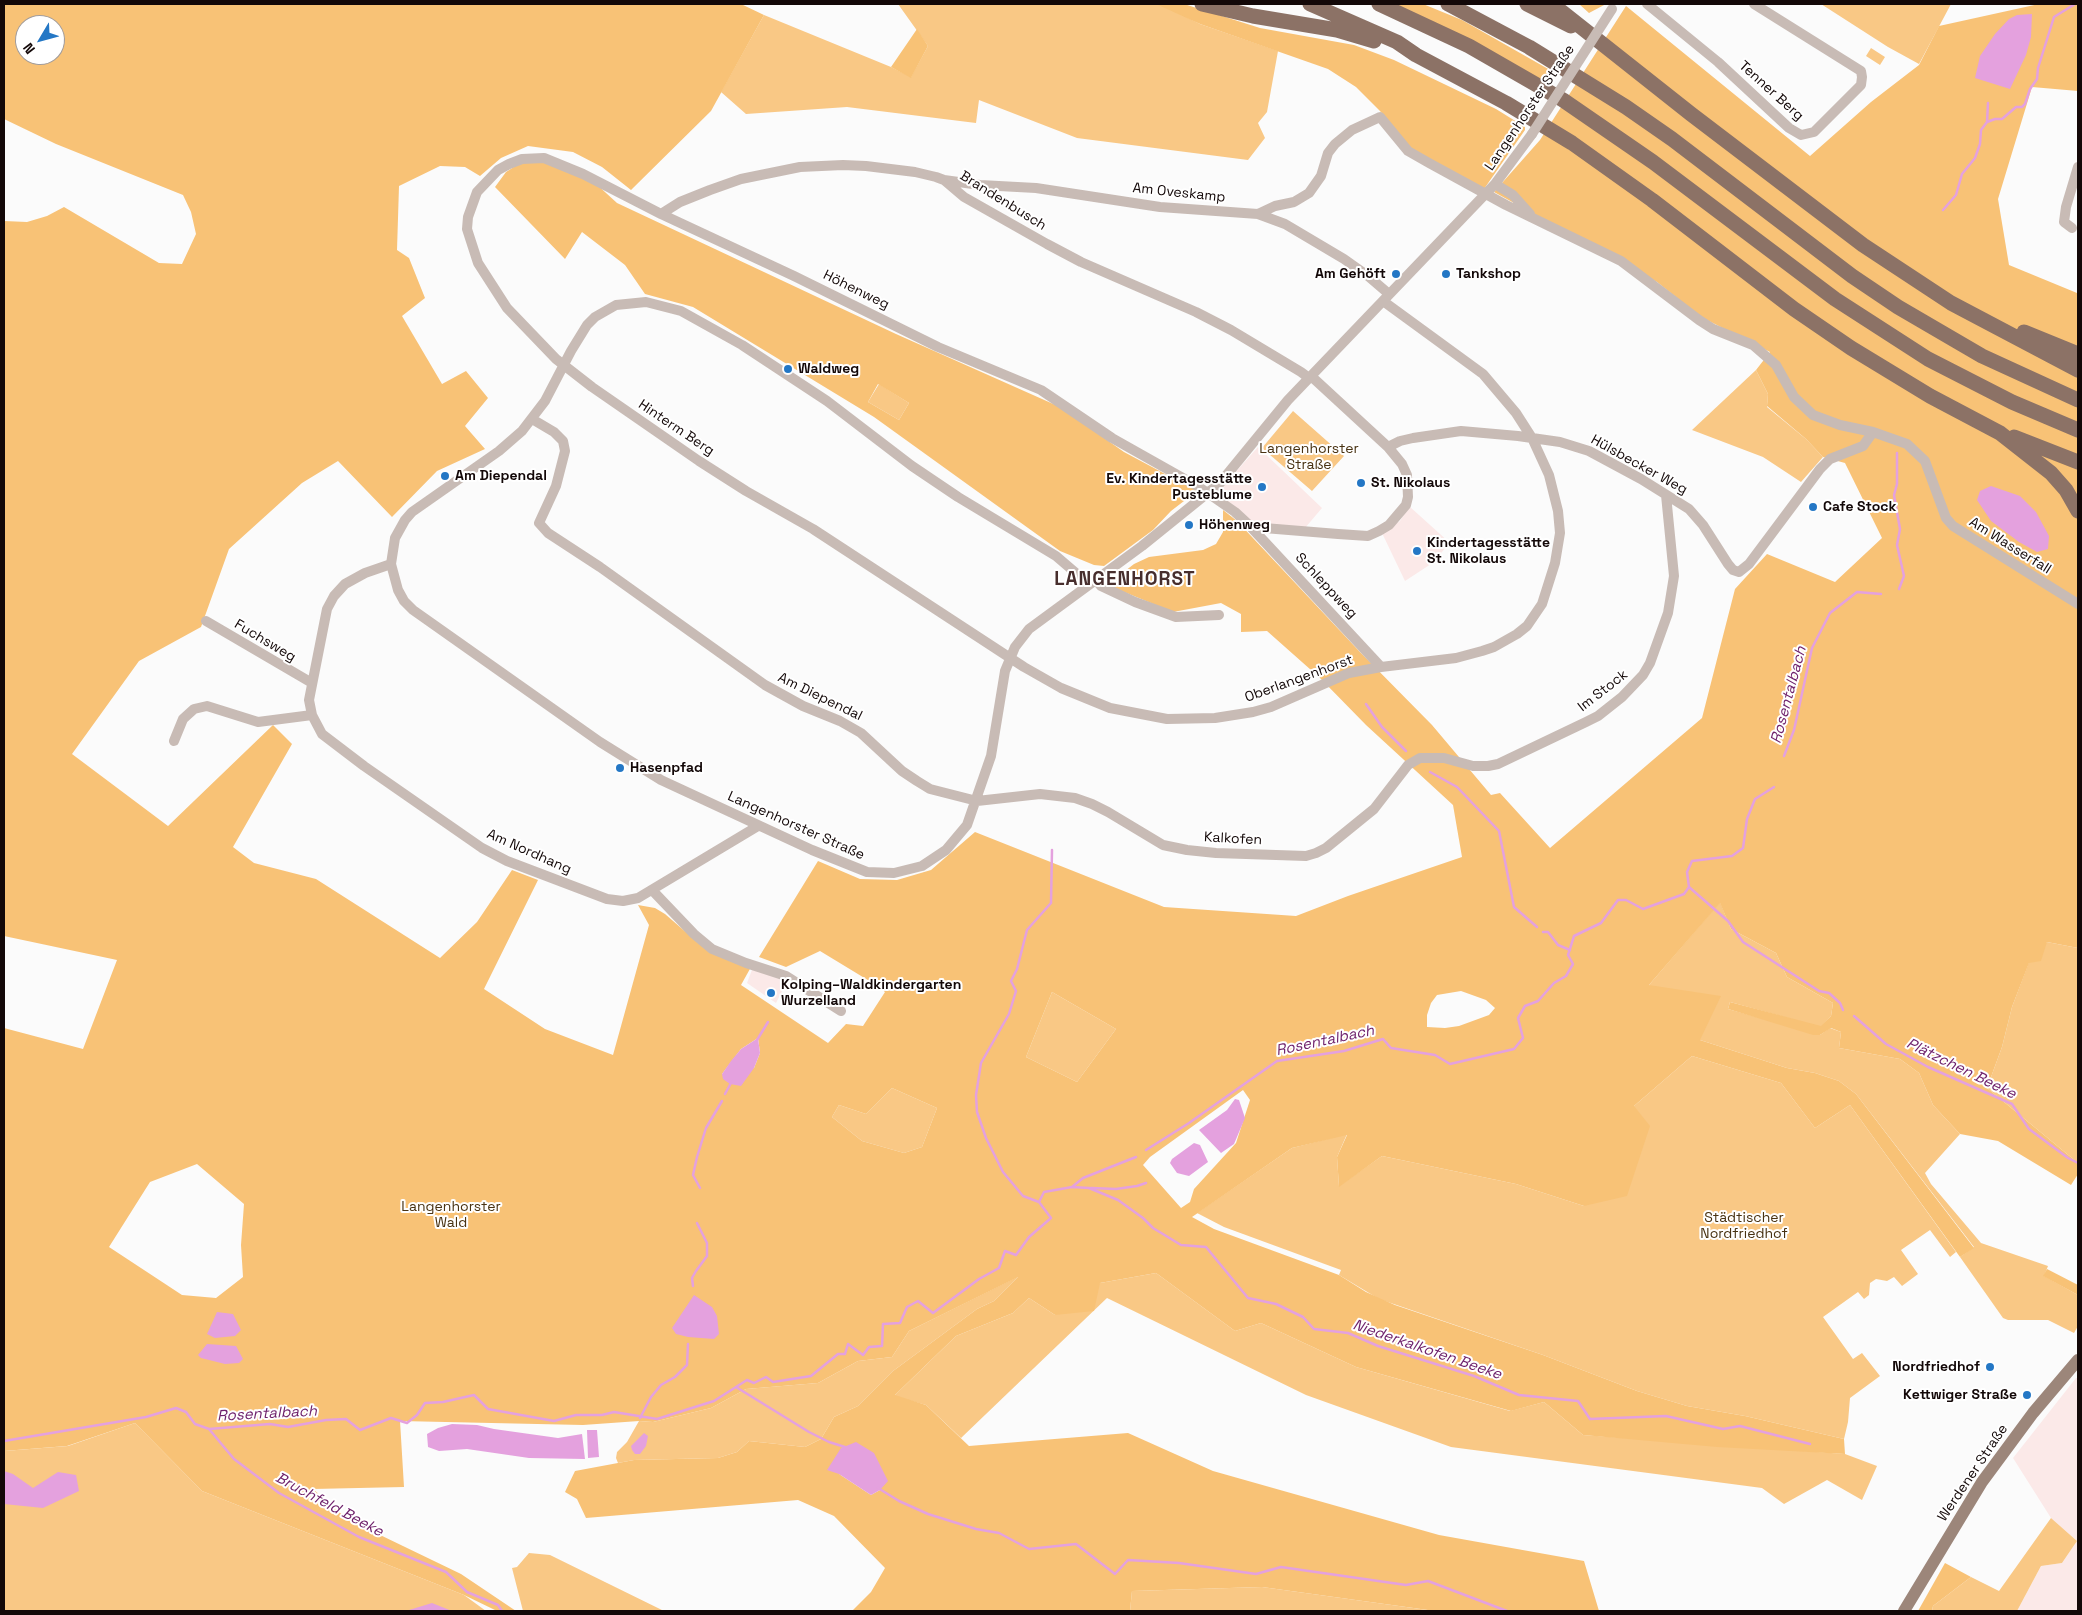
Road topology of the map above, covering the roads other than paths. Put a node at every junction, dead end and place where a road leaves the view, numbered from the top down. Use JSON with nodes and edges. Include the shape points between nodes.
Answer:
{"nodes":[{"id":1,"x":1202,"y":4,"type":"edge"},
{"id":2,"x":1310,"y":4,"type":"edge"},
{"id":3,"x":1379,"y":4,"type":"edge"},
{"id":4,"x":1448,"y":4,"type":"edge"},
{"id":5,"x":1527,"y":4,"type":"edge"},
{"id":6,"x":1552,"y":4,"type":"edge"},
{"id":7,"x":1646,"y":4,"type":"edge"},
{"id":8,"x":1754,"y":4,"type":"edge"},
{"id":9,"x":1614,"y":7,"type":"edge"},
{"id":10,"x":1416,"y":55,"type":"junction"},
{"id":11,"x":1620,"y":58,"type":"junction"},
{"id":12,"x":534,"y":158,"type":"joint"},
{"id":13,"x":2078,"y":168,"type":"edge"},
{"id":14,"x":944,"y":180,"type":"junction"},
{"id":15,"x":1495,"y":184,"type":"junction"},
{"id":16,"x":1485,"y":194,"type":"junction"},
{"id":17,"x":661,"y":214,"type":"junction"},
{"id":18,"x":1258,"y":214,"type":"junction"},
{"id":19,"x":1533,"y":217,"type":"junction"},
{"id":20,"x":2072,"y":228,"type":"dead end"},
{"id":21,"x":1926,"y":286,"type":"junction"},
{"id":22,"x":1386,"y":298,"type":"junction"},
{"id":23,"x":2078,"y":354,"type":"edge"},
{"id":24,"x":564,"y":365,"type":"junction"},
{"id":25,"x":2078,"y":370,"type":"edge"},
{"id":26,"x":1310,"y":377,"type":"junction"},
{"id":27,"x":2078,"y":400,"type":"edge"},
{"id":28,"x":532,"y":419,"type":"junction"},
{"id":29,"x":2078,"y":430,"type":"edge"},
{"id":30,"x":1873,"y":432,"type":"junction"},
{"id":31,"x":2000,"y":433,"type":"junction"},
{"id":32,"x":1532,"y":438,"type":"junction"},
{"id":33,"x":1388,"y":447,"type":"junction"},
{"id":34,"x":2078,"y":462,"type":"edge"},
{"id":35,"x":1208,"y":494,"type":"junction"},
{"id":36,"x":1666,"y":495,"type":"junction"},
{"id":37,"x":2078,"y":511,"type":"edge"},
{"id":38,"x":1249,"y":525,"type":"junction"},
{"id":39,"x":391,"y":564,"type":"junction"},
{"id":40,"x":1091,"y":582,"type":"junction"},
{"id":41,"x":2078,"y":604,"type":"edge"},
{"id":42,"x":1219,"y":616,"type":"dead end"},
{"id":43,"x":206,"y":621,"type":"dead end"},
{"id":44,"x":1010,"y":657,"type":"junction"},
{"id":45,"x":1377,"y":668,"type":"junction"},
{"id":46,"x":312,"y":683,"type":"junction"},
{"id":47,"x":312,"y":715,"type":"junction"},
{"id":48,"x":174,"y":741,"type":"dead end"},
{"id":49,"x":1462,"y":763,"type":"joint"},
{"id":50,"x":977,"y":801,"type":"junction"},
{"id":51,"x":758,"y":826,"type":"junction"},
{"id":52,"x":652,"y":890,"type":"junction"},
{"id":53,"x":841,"y":1011,"type":"dead end"},
{"id":54,"x":2078,"y":1360,"type":"edge"},
{"id":55,"x":1904,"y":1611,"type":"edge"}],
"edges":[{"from":1,"to":10,"type":"highway","via":[[1337,30]]},
{"from":2,"to":10,"type":"highway","via":[[1396,42]]},
{"from":3,"to":29,"type":"highway","via":[[1469,46],[1563,100],[1653,162],[1835,299],[1928,359],[2012,402]]},
{"from":4,"to":27,"type":"highway","via":[[1529,47],[1626,107],[1898,307],[1982,356]]},
{"from":5,"to":11,"type":"highway","via":[[1571,26]]},
{"from":6,"to":11,"type":"highway"},
{"from":7,"to":8,"type":"street","name":"Tenner Berg","via":[[1718,62],[1789,128],[1801,134],[1814,132],[1861,84],[1861,71]]},
{"from":9,"to":15,"type":"street","name":"Langenhorster Straße","bridge":true,"via":[[1532,134]]},
{"from":10,"to":31,"type":"highway","via":[[1572,143],[1851,348],[1930,396]]},
{"from":11,"to":21,"type":"highway","via":[[1863,245]]},
{"from":12,"to":17,"type":"street","name":"Höhenweg","via":[[544,158],[575,170]]},
{"from":12,"to":24,"type":"street","name":"Hinterm Berg","via":[[508,164],[486,181],[476,192],[467,229],[478,263],[497,294],[522,326]]},
{"from":13,"to":20,"type":"street","via":[[2064,222]]},
{"from":14,"to":17,"type":"street","name":"Brandenbusch","via":[[916,172],[866,166],[800,167],[741,179],[680,202]]},
{"from":14,"to":18,"type":"street","name":"Am Oveskamp","via":[[1036,188],[1160,207]]},
{"from":14,"to":26,"type":"street","name":"Brandenbusch","via":[[964,196],[1047,244],[1196,312]]},
{"from":15,"to":16,"type":"street","name":"Langenhorster Straße"},
{"from":15,"to":19,"type":"street","via":[[1513,195]]},
{"from":16,"to":18,"type":"street","name":"Am Wasserfall","via":[[1408,150],[1380,117],[1352,130],[1335,144],[1309,194]]},
{"from":16,"to":19,"type":"street","name":"Am Wasserfall"},
{"from":16,"to":22,"type":"street","name":"Langenhorster Straße"},
{"from":17,"to":35,"type":"street","name":"Höhenweg","via":[[938,346],[1041,390],[1112,438]]},
{"from":18,"to":22,"type":"street","name":"Am Oveskamp","via":[[1292,228],[1344,259],[1368,276]]},
{"from":19,"to":30,"type":"street","name":"Am Wasserfall","via":[[1621,261],[1699,320],[1753,345],[1776,365],[1794,397],[1814,415]]},
{"from":21,"to":23,"type":"highway"},
{"from":21,"to":25,"type":"highway","via":[[1958,307]]},
{"from":22,"to":26,"type":"street","name":"Langenhorster Straße"},
{"from":22,"to":32,"type":"street","via":[[1483,374]]},
{"from":24,"to":28,"type":"street"},
{"from":24,"to":40,"type":"street","via":[[586,325],[616,306],[646,302],[682,311],[742,345],[828,401],[912,466],[1056,556]]},
{"from":24,"to":44,"type":"street","name":"Hinterm Berg","via":[[699,461],[813,529]]},
{"from":26,"to":33,"type":"street","name":"Brandenbusch"},
{"from":26,"to":35,"type":"street","name":"Langenhorster Straße"},
{"from":28,"to":39,"type":"street","via":[[499,451],[412,512],[395,538]]},
{"from":28,"to":50,"type":"street","name":"Am Diependal","via":[[554,432],[563,441],[566,452],[556,486],[538,523],[548,533],[765,685],[861,733],[902,771],[930,790]]},
{"from":30,"to":36,"type":"street","name":"Hülsbecker Weg","via":[[1863,446],[1830,460],[1820,469],[1749,564],[1739,572],[1728,564],[1689,509]]},
{"from":30,"to":41,"type":"street","name":"Am Wasserfall","via":[[1917,451],[1931,474],[1946,518],[1961,532]]},
{"from":31,"to":34,"type":"highway"},
{"from":31,"to":37,"type":"highway","via":[[2051,473]]},
{"from":32,"to":33,"type":"street","name":"Hülsbecker Weg","via":[[1461,431],[1413,438]]},
{"from":32,"to":36,"type":"street","name":"Hülsbecker Weg","via":[[1589,451]]},
{"from":32,"to":45,"type":"street","name":"Oberlangenhorst","via":[[1549,474],[1560,533],[1553,570],[1535,615],[1517,634],[1494,647],[1456,658]]},
{"from":33,"to":38,"type":"street","name":"Brandenbusch","via":[[1407,475],[1408,497],[1398,516],[1379,531],[1368,536]]},
{"from":35,"to":38,"type":"street","name":"Höhenweg"},
{"from":35,"to":40,"type":"street","name":"Langenhorster Straße"},
{"from":36,"to":49,"type":"street","name":"Im Stock","via":[[1673,555],[1672,597],[1660,638],[1639,681],[1598,716],[1508,760],[1488,766]]},
{"from":38,"to":45,"type":"street","name":"Schleppweg"},
{"from":39,"to":46,"type":"street","name":"Am Nordhang","via":[[345,584],[334,596]]},
{"from":39,"to":51,"type":"street","name":"Langenhorster Straße","via":[[398,590],[413,610],[632,763]]},
{"from":40,"to":42,"type":"street","via":[[1176,617]]},
{"from":40,"to":44,"type":"street","name":"Langenhorster Straße","via":[[1029,629]]},
{"from":43,"to":46,"type":"street","name":"Fuchsweg"},
{"from":44,"to":45,"type":"street","name":"Oberlangenhorst","via":[[1082,698],[1138,715],[1182,720],[1234,716],[1271,707],[1349,673]]},
{"from":44,"to":50,"type":"street","name":"Langenhorster Straße","via":[[1002,685],[991,756]]},
{"from":46,"to":47,"type":"street","name":"Am Nordhang","via":[[309,700]]},
{"from":47,"to":48,"type":"street","via":[[258,722],[207,706],[194,709],[183,718]]},
{"from":47,"to":52,"type":"street","name":"Am Nordhang","via":[[328,740],[482,848],[507,861],[607,899],[623,901],[638,898]]},
{"from":49,"to":50,"type":"street","name":"Kalkofen","via":[[1427,757],[1414,761],[1374,809],[1326,848],[1306,856],[1216,853],[1171,847],[1156,842],[1092,804],[1058,795],[1034,794]]},
{"from":50,"to":51,"type":"street","name":"Langenhorster Straße","via":[[966,825],[946,850],[922,866],[894,873],[867,872]]},
{"from":51,"to":52,"type":"street","name":"Am Nordhang"},
{"from":52,"to":53,"type":"street","via":[[712,949],[786,976]]},
{"from":54,"to":55,"type":"main road","name":"Werdener Straße","via":[[1982,1482]]}]}
